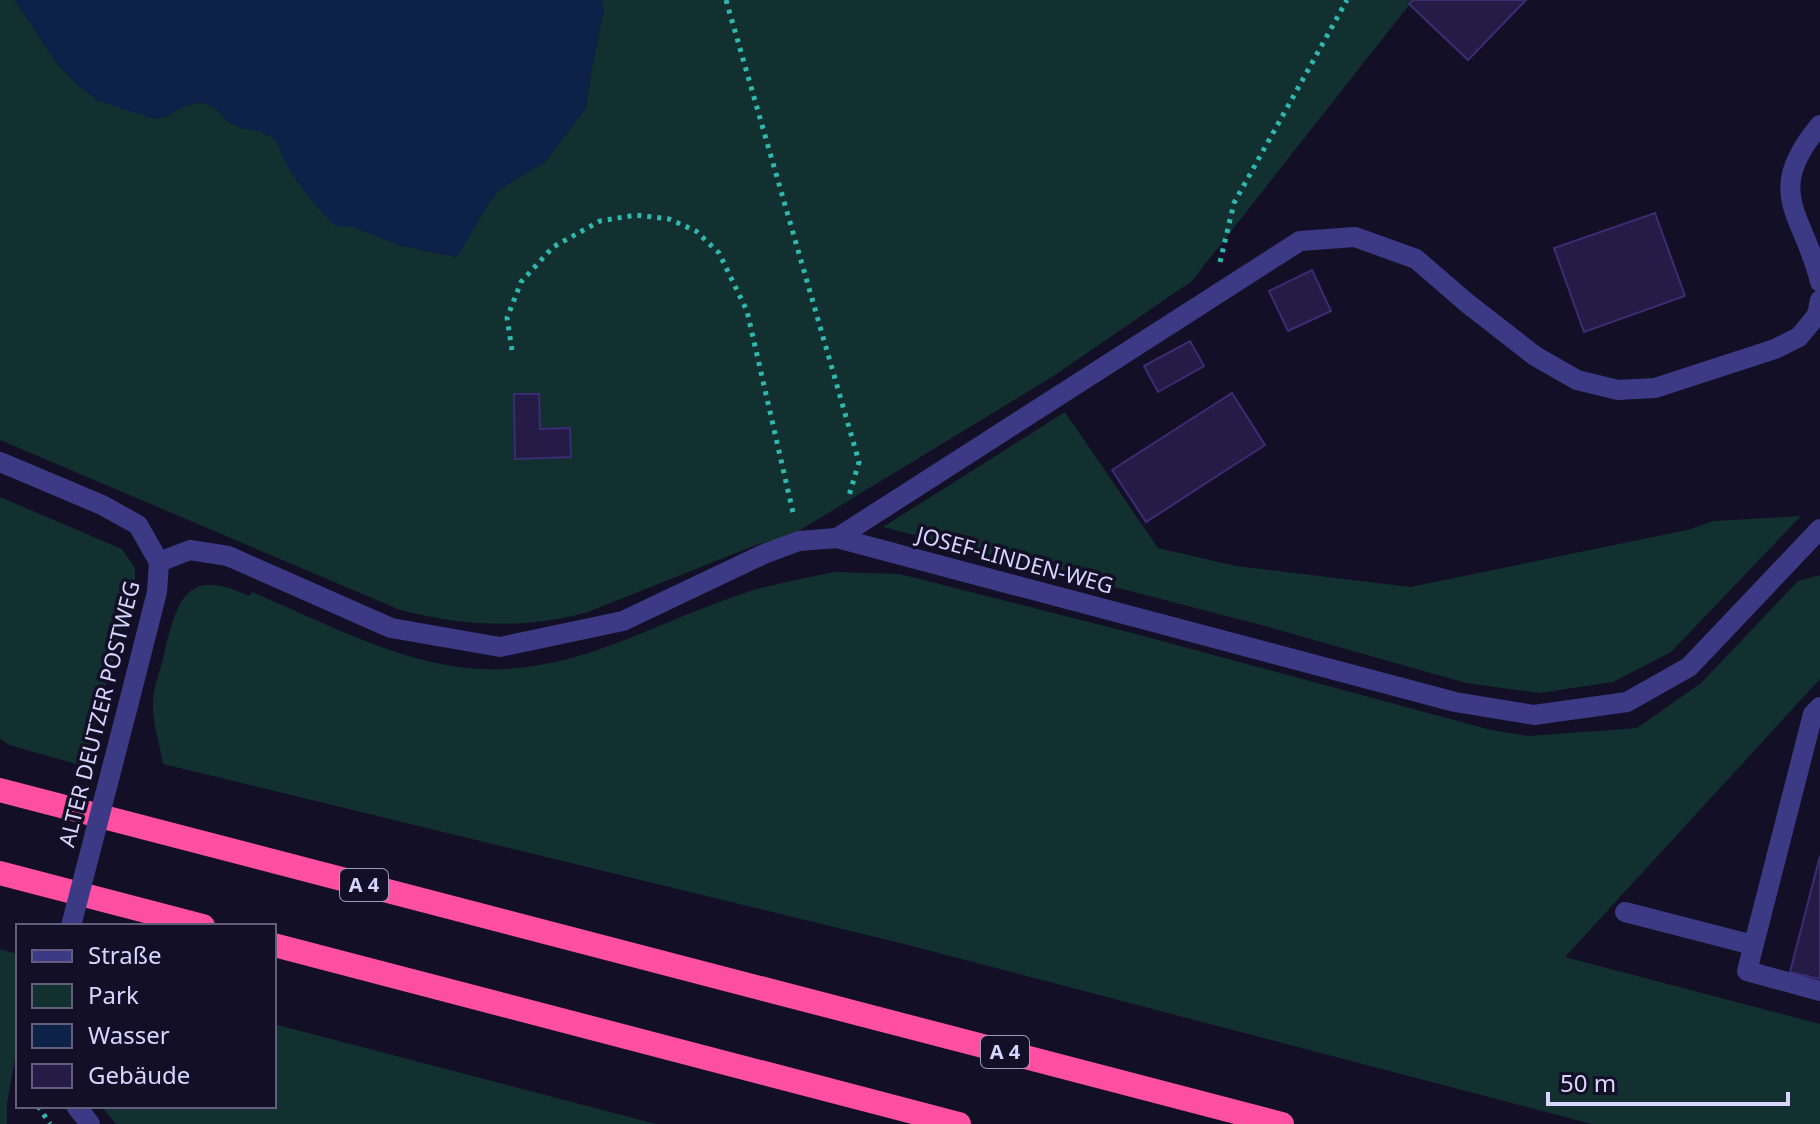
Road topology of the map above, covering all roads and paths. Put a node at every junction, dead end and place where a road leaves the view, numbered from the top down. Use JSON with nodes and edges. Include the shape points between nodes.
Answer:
{"nodes":[{"id":1,"x":726,"y":0,"type":"edge"},
{"id":2,"x":1347,"y":0,"type":"edge"},
{"id":3,"x":1820,"y":125,"type":"edge"},
{"id":4,"x":1820,"y":282,"type":"edge"},
{"id":5,"x":1212,"y":298,"type":"junction"},
{"id":6,"x":1820,"y":300,"type":"edge"},
{"id":7,"x":512,"y":350,"type":"dead end"},
{"id":8,"x":0,"y":462,"type":"edge"},
{"id":9,"x":1820,"y":529,"type":"edge"},
{"id":10,"x":837,"y":538,"type":"junction"},
{"id":11,"x":799,"y":541,"type":"junction"},
{"id":12,"x":159,"y":562,"type":"junction"},
{"id":13,"x":1820,"y":707,"type":"edge"},
{"id":14,"x":0,"y":790,"type":"edge"},
{"id":15,"x":0,"y":873,"type":"edge"},
{"id":16,"x":1625,"y":912,"type":"dead end"},
{"id":17,"x":72,"y":924,"type":"edge"},
{"id":18,"x":195,"y":924,"type":"edge"},
{"id":19,"x":1753,"y":945,"type":"junction"},
{"id":20,"x":276,"y":946,"type":"edge"},
{"id":21,"x":1820,"y":991,"type":"edge"},
{"id":22,"x":78,"y":1108,"type":"edge"},
{"id":23,"x":90,"y":1124,"type":"edge"},
{"id":24,"x":959,"y":1124,"type":"edge"},
{"id":25,"x":1282,"y":1124,"type":"edge"}],
"edges":[{"from":1,"to":10,"type":"path","via":[[859,462]]},
{"from":2,"to":5,"type":"path","via":[[1234,203]]},
{"from":3,"to":4,"type":"street","via":[[1794,165],[1789,191]]},
{"from":5,"to":6,"type":"street","via":[[1300,241],[1355,237],[1416,259],[1535,356],[1577,380],[1618,390],[1655,388],[1775,349],[1799,337],[1817,315]]},
{"from":5,"to":10,"type":"street"},
{"from":7,"to":11,"type":"path","via":[[507,318],[521,282],[553,247],[600,221],[636,215],[669,219],[696,231],[719,253],[747,311]]},
{"from":8,"to":12,"type":"street","name":"ALTER DEUTZER POSTWEG","via":[[138,525]]},
{"from":9,"to":10,"type":"street","name":"JOSEF-LINDEN-WEG","via":[[1689,667],[1627,702],[1534,715],[1455,702]]},
{"from":10,"to":11,"type":"street","name":"JOSEF-LINDEN-WEG"},
{"from":11,"to":12,"type":"street","name":"JOSEF-LINDEN-WEG","via":[[623,621],[500,647],[391,628],[228,556],[190,550]]},
{"from":12,"to":17,"type":"street","name":"ALTER DEUTZER POSTWEG","bridge":true,"via":[[157,592]]},
{"from":13,"to":19,"type":"street","via":[[1813,714]]},
{"from":14,"to":25,"type":"highway","number":"A 4"},
{"from":15,"to":18,"type":"highway"},
{"from":16,"to":19,"type":"street"},
{"from":19,"to":21,"type":"street","via":[[1747,971]]},
{"from":20,"to":24,"type":"highway"},
{"from":22,"to":23,"type":"street"}]}
